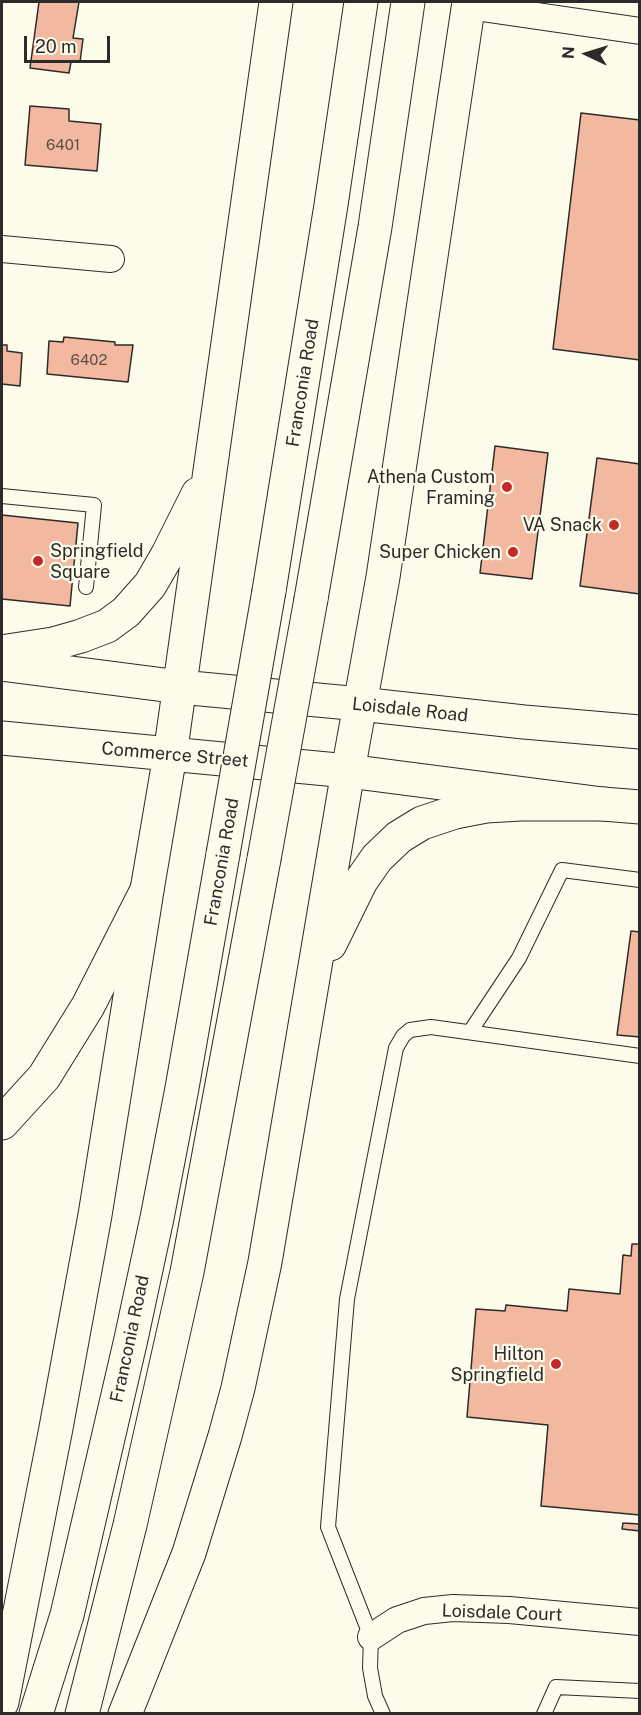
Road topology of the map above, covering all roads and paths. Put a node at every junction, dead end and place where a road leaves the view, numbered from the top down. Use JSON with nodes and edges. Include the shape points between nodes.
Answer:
{"nodes":[{"id":1,"x":276,"y":2,"type":"edge"},
{"id":2,"x":361,"y":2,"type":"edge"},
{"id":3,"x":408,"y":2,"type":"edge"},
{"id":4,"x":468,"y":4,"type":"edge"},
{"id":5,"x":639,"y":31,"type":"edge"},
{"id":6,"x":2,"y":249,"type":"edge"},
{"id":7,"x":111,"y":259,"type":"dead end"},
{"id":8,"x":211,"y":468,"type":"junction"},
{"id":9,"x":2,"y":496,"type":"edge"},
{"id":10,"x":86,"y":587,"type":"dead end"},
{"id":11,"x":2,"y":652,"type":"edge"},
{"id":12,"x":2,"y":664,"type":"edge"},
{"id":13,"x":180,"y":687,"type":"junction"},
{"id":14,"x":360,"y":704,"type":"junction"},
{"id":15,"x":639,"y":732,"type":"edge"},
{"id":16,"x":2,"y":738,"type":"edge"},
{"id":17,"x":170,"y":755,"type":"junction"},
{"id":18,"x":348,"y":771,"type":"junction"},
{"id":19,"x":603,"y":804,"type":"junction"},
{"id":20,"x":639,"y":807,"type":"edge"},
{"id":21,"x":639,"y":880,"type":"edge"},
{"id":22,"x":147,"y":890,"type":"junction"},
{"id":23,"x":313,"y":978,"type":"junction"},
{"id":24,"x":470,"y":1032,"type":"junction"},
{"id":25,"x":639,"y":1056,"type":"edge"},
{"id":26,"x":2,"y":1123,"type":"edge"},
{"id":27,"x":639,"y":1622,"type":"edge"},
{"id":28,"x":371,"y":1637,"type":"junction"},
{"id":29,"x":639,"y":1691,"type":"edge"},
{"id":30,"x":2,"y":1702,"type":"edge"},
{"id":31,"x":36,"y":1713,"type":"edge"},
{"id":32,"x":82,"y":1713,"type":"edge"},
{"id":33,"x":124,"y":1713,"type":"edge"},
{"id":34,"x":384,"y":1713,"type":"edge"},
{"id":35,"x":544,"y":1713,"type":"edge"}],
"edges":[{"from":1,"to":8,"type":"main road"},
{"from":2,"to":31,"type":"main road","name":"Franconia Road","bridge":true,"via":[[269,591],[182,1088],[157,1218],[67,1615]]},
{"from":3,"to":32,"type":"main road","bridge":true,"via":[[375,227],[311,599],[187,1272],[130,1525]]},
{"from":4,"to":5,"type":"street"},
{"from":4,"to":14,"type":"main road","via":[[383,577]]},
{"from":6,"to":7,"type":"street"},
{"from":8,"to":11,"type":"main road","via":[[150,585],[126,612],[107,626],[81,636]]},
{"from":8,"to":13,"type":"main road"},
{"from":9,"to":10,"type":"lane","via":[[94,505]]},
{"from":12,"to":13,"type":"main road"},
{"from":13,"to":14,"type":"main road","name":"Loisdale Road"},
{"from":13,"to":17,"type":"main road"},
{"from":14,"to":15,"type":"main road","name":"Loisdale Road"},
{"from":14,"to":18,"type":"main road"},
{"from":16,"to":17,"type":"main road","name":"Commerce Street"},
{"from":17,"to":18,"type":"main road","name":"Commerce Street"},
{"from":17,"to":22,"type":"main road"},
{"from":18,"to":19,"type":"main road"},
{"from":18,"to":23,"type":"main road"},
{"from":19,"to":20,"type":"main road"},
{"from":19,"to":23,"type":"main road","via":[[486,806],[455,812],[409,830],[377,858],[361,881]]},
{"from":21,"to":24,"type":"lane","via":[[562,870],[519,958]]},
{"from":22,"to":26,"type":"main road","via":[[88,1006],[44,1077]]},
{"from":22,"to":30,"type":"main road","via":[[95,1215]]},
{"from":23,"to":33,"type":"main road","via":[[265,1262],[238,1388],[189,1553]]},
{"from":24,"to":25,"type":"lane"},
{"from":24,"to":28,"type":"lane","via":[[431,1027],[410,1030],[396,1048],[347,1299],[328,1527]]},
{"from":27,"to":28,"type":"street","name":"Loisdale Court","via":[[453,1608],[424,1611],[397,1620]]},
{"from":28,"to":34,"type":"lane","via":[[370,1668],[375,1696]]},
{"from":29,"to":35,"type":"lane","via":[[556,1687]]}]}
